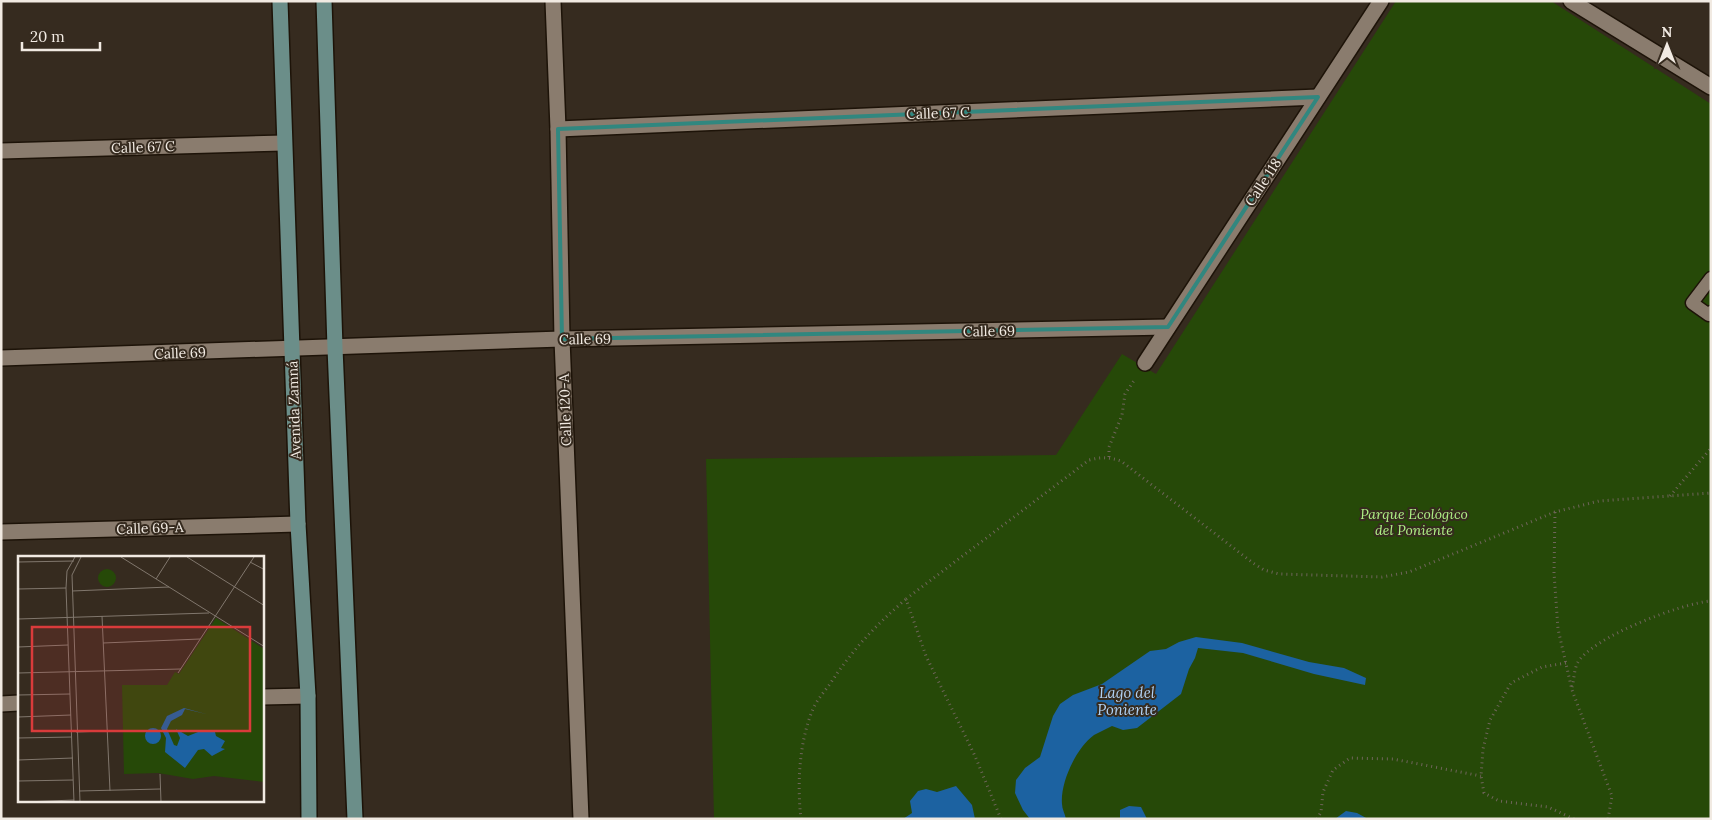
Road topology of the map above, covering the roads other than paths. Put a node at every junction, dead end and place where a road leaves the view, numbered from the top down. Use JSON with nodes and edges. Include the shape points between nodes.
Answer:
{"nodes":[{"id":1,"x":280,"y":1,"type":"edge"},
{"id":2,"x":324,"y":1,"type":"edge"},
{"id":3,"x":553,"y":1,"type":"edge"},
{"id":4,"x":1381,"y":1,"type":"edge"},
{"id":5,"x":1571,"y":1,"type":"edge"},
{"id":6,"x":1711,"y":87,"type":"edge"},
{"id":7,"x":1318,"y":97,"type":"junction"},
{"id":8,"x":558,"y":129,"type":"junction"},
{"id":9,"x":284,"y":143,"type":"junction"},
{"id":10,"x":1,"y":151,"type":"edge"},
{"id":11,"x":1711,"y":278,"type":"edge"},
{"id":12,"x":1711,"y":312,"type":"edge"},
{"id":13,"x":1168,"y":327,"type":"junction"},
{"id":14,"x":562,"y":339,"type":"junction"},
{"id":15,"x":335,"y":348,"type":"junction"},
{"id":16,"x":291,"y":349,"type":"junction"},
{"id":17,"x":1,"y":358,"type":"edge"},
{"id":18,"x":1145,"y":363,"type":"road end"},
{"id":19,"x":298,"y":524,"type":"junction"},
{"id":20,"x":1,"y":532,"type":"edge"},
{"id":21,"x":308,"y":696,"type":"junction"},
{"id":22,"x":264,"y":697,"type":"edge"},
{"id":23,"x":18,"y":703,"type":"edge"},
{"id":24,"x":1,"y":704,"type":"edge"},
{"id":25,"x":310,"y":819,"type":"edge"},
{"id":26,"x":354,"y":819,"type":"edge"},
{"id":27,"x":581,"y":819,"type":"edge"}],
"edges":[{"from":1,"to":9,"type":"street","name":"Avenida Zamná"},
{"from":2,"to":15,"type":"street"},
{"from":3,"to":8,"type":"street","name":"Calle 120-A"},
{"from":4,"to":7,"type":"street","name":"Calle 118"},
{"from":5,"to":6,"type":"street"},
{"from":7,"to":8,"type":"street","name":"Calle 67 C"},
{"from":7,"to":13,"type":"street","name":"Calle 118"},
{"from":8,"to":14,"type":"street","name":"Calle 120-A"},
{"from":9,"to":10,"type":"street","name":"Calle 67 C"},
{"from":9,"to":16,"type":"street","name":"Avenida Zamná"},
{"from":11,"to":12,"type":"lane","via":[[1692,303],[1709,315]]},
{"from":13,"to":14,"type":"street","name":"Calle 69"},
{"from":13,"to":18,"type":"street","name":"Calle 118"},
{"from":14,"to":15,"type":"street","name":"Calle 69"},
{"from":14,"to":27,"type":"street","name":"Calle 120-A"},
{"from":15,"to":16,"type":"street","name":"Calle 69"},
{"from":15,"to":26,"type":"street"},
{"from":16,"to":17,"type":"street","name":"Calle 69"},
{"from":16,"to":19,"type":"street","name":"Avenida Zamná"},
{"from":19,"to":20,"type":"street","name":"Calle 69-A"},
{"from":19,"to":21,"type":"street","name":"Avenida Zamná"},
{"from":21,"to":22,"type":"street"},
{"from":21,"to":25,"type":"street","name":"Avenida Zamná"},
{"from":23,"to":24,"type":"street"}]}
